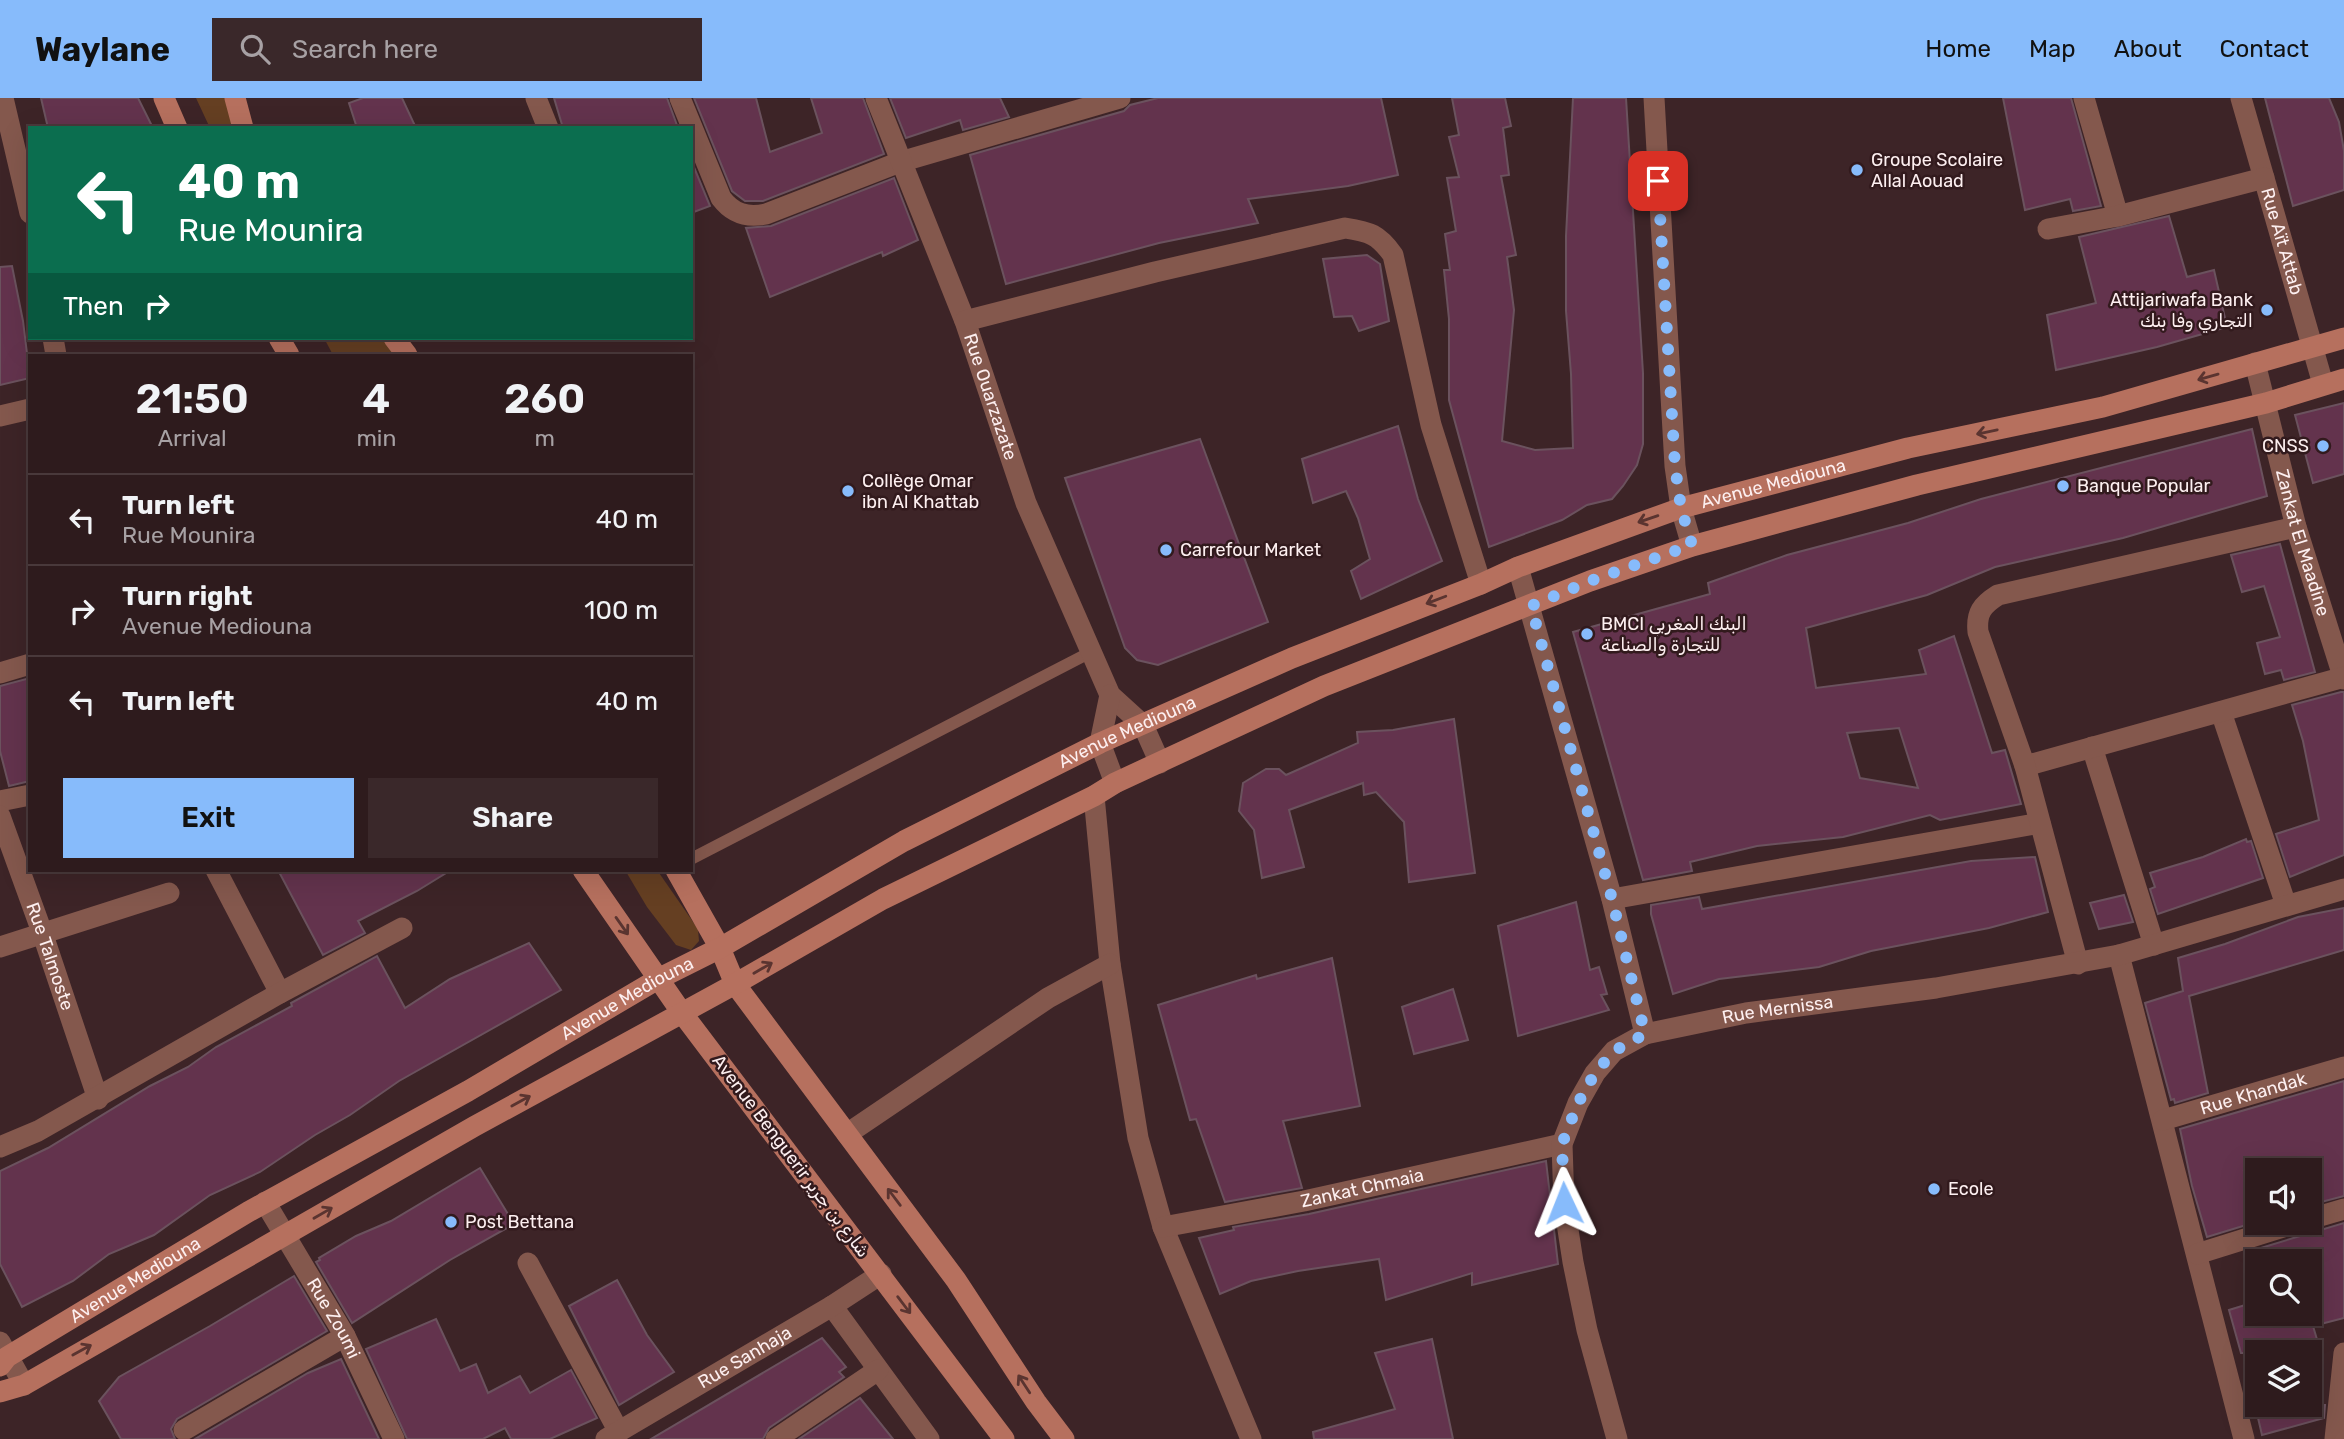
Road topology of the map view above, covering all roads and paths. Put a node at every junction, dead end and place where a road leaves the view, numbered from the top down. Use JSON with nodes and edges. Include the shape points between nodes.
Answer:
{"nodes":[{"id":1,"x":3,"y":98,"type":"edge"},
{"id":2,"x":164,"y":98,"type":"edge"},
{"id":3,"x":235,"y":98,"type":"edge"},
{"id":4,"x":536,"y":98,"type":"edge"},
{"id":5,"x":680,"y":98,"type":"edge"},
{"id":6,"x":876,"y":98,"type":"edge"},
{"id":7,"x":1654,"y":98,"type":"edge"},
{"id":8,"x":2084,"y":98,"type":"edge"},
{"id":9,"x":2241,"y":98,"type":"edge"},
{"id":10,"x":1110,"y":99,"type":"edge"},
{"id":11,"x":176,"y":126,"type":"edge"},
{"id":12,"x":242,"y":126,"type":"edge"},
{"id":13,"x":547,"y":126,"type":"edge"},
{"id":14,"x":692,"y":126,"type":"edge"},
{"id":15,"x":693,"y":129,"type":"edge"},
{"id":16,"x":900,"y":162,"type":"junction"},
{"id":17,"x":2264,"y":178,"type":"junction"},
{"id":18,"x":28,"y":204,"type":"edge"},
{"id":19,"x":2118,"y":216,"type":"junction"},
{"id":20,"x":2048,"y":229,"type":"dead end"},
{"id":21,"x":965,"y":321,"type":"junction"},
{"id":22,"x":2344,"y":338,"type":"edge"},
{"id":23,"x":396,"y":340,"type":"edge"},
{"id":24,"x":2312,"y":346,"type":"junction"},
{"id":25,"x":406,"y":354,"type":"edge"},
{"id":26,"x":2255,"y":363,"type":"junction"},
{"id":27,"x":2344,"y":379,"type":"edge"},
{"id":28,"x":2323,"y":384,"type":"junction"},
{"id":29,"x":2266,"y":403,"type":"junction"},
{"id":30,"x":28,"y":409,"type":"edge"},
{"id":31,"x":0,"y":416,"type":"edge"},
{"id":32,"x":1681,"y":508,"type":"junction"},
{"id":33,"x":2296,"y":527,"type":"junction"},
{"id":34,"x":1692,"y":545,"type":"junction"},
{"id":35,"x":1518,"y":567,"type":"junction"},
{"id":36,"x":1481,"y":584,"type":"junction"},
{"id":37,"x":1531,"y":606,"type":"junction"},
{"id":38,"x":1091,"y":652,"type":"junction"},
{"id":39,"x":28,"y":665,"type":"edge"},
{"id":40,"x":0,"y":673,"type":"edge"},
{"id":41,"x":2344,"y":678,"type":"edge"},
{"id":42,"x":1110,"y":695,"type":"junction"},
{"id":43,"x":2221,"y":712,"type":"junction"},
{"id":44,"x":1143,"y":724,"type":"junction"},
{"id":45,"x":1100,"y":743,"type":"junction"},
{"id":46,"x":2092,"y":747,"type":"junction"},
{"id":47,"x":1160,"y":763,"type":"junction"},
{"id":48,"x":2025,"y":766,"type":"junction"},
{"id":49,"x":1115,"y":783,"type":"junction"},
{"id":50,"x":28,"y":795,"type":"edge"},
{"id":51,"x":1094,"y":796,"type":"junction"},
{"id":52,"x":0,"y":801,"type":"edge"},
{"id":53,"x":0,"y":816,"type":"edge"},
{"id":54,"x":2040,"y":823,"type":"junction"},
{"id":55,"x":693,"y":858,"type":"edge"},
{"id":56,"x":217,"y":872,"type":"edge"},
{"id":57,"x":584,"y":872,"type":"edge"},
{"id":58,"x":677,"y":872,"type":"edge"},
{"id":59,"x":2344,"y":889,"type":"edge"},
{"id":60,"x":169,"y":893,"type":"dead end"},
{"id":61,"x":1612,"y":899,"type":"junction"},
{"id":62,"x":2286,"y":905,"type":"junction"},
{"id":63,"x":402,"y":928,"type":"dead end"},
{"id":64,"x":42,"y":932,"type":"junction"},
{"id":65,"x":2154,"y":944,"type":"junction"},
{"id":66,"x":0,"y":947,"type":"edge"},
{"id":67,"x":720,"y":948,"type":"junction"},
{"id":68,"x":2119,"y":955,"type":"junction"},
{"id":69,"x":1110,"y":964,"type":"junction"},
{"id":70,"x":2078,"y":964,"type":"junction"},
{"id":71,"x":658,"y":979,"type":"junction"},
{"id":72,"x":736,"y":984,"type":"junction"},
{"id":73,"x":280,"y":993,"type":"junction"},
{"id":74,"x":682,"y":1013,"type":"junction"},
{"id":75,"x":1645,"y":1034,"type":"junction"},
{"id":76,"x":2344,"y":1067,"type":"edge"},
{"id":77,"x":97,"y":1098,"type":"junction"},
{"id":78,"x":2163,"y":1120,"type":"junction"},
{"id":79,"x":847,"y":1134,"type":"junction"},
{"id":80,"x":1562,"y":1144,"type":"junction"},
{"id":81,"x":0,"y":1147,"type":"edge"},
{"id":82,"x":265,"y":1202,"type":"junction"},
{"id":83,"x":2344,"y":1209,"type":"edge"},
{"id":84,"x":2322,"y":1215,"type":"edge"},
{"id":85,"x":1163,"y":1227,"type":"junction"},
{"id":86,"x":284,"y":1235,"type":"junction"},
{"id":87,"x":2258,"y":1235,"type":"edge"},
{"id":88,"x":2197,"y":1254,"type":"junction"},
{"id":89,"x":528,"y":1263,"type":"dead end"},
{"id":90,"x":881,"y":1274,"type":"junction"},
{"id":91,"x":832,"y":1306,"type":"junction"},
{"id":92,"x":345,"y":1336,"type":"junction"},
{"id":93,"x":2344,"y":1353,"type":"edge"},
{"id":94,"x":2,"y":1355,"type":"edge"},
{"id":95,"x":878,"y":1370,"type":"junction"},
{"id":96,"x":24,"y":1385,"type":"junction"},
{"id":97,"x":0,"y":1392,"type":"edge"},
{"id":98,"x":184,"y":1430,"type":"dead end"},
{"id":99,"x":612,"y":1436,"type":"edge"},
{"id":100,"x":394,"y":1439,"type":"edge"},
{"id":101,"x":776,"y":1439,"type":"edge"},
{"id":102,"x":929,"y":1439,"type":"edge"},
{"id":103,"x":1004,"y":1439,"type":"edge"},
{"id":104,"x":1064,"y":1439,"type":"edge"},
{"id":105,"x":1251,"y":1439,"type":"edge"},
{"id":106,"x":1617,"y":1439,"type":"edge"},
{"id":107,"x":2245,"y":1439,"type":"edge"},
{"id":108,"x":2335,"y":1439,"type":"edge"}],
"edges":[{"from":1,"to":18,"type":"street"},
{"from":2,"to":11,"type":"street"},
{"from":3,"to":12,"type":"street"},
{"from":4,"to":13,"type":"street"},
{"from":5,"to":14,"type":"street"},
{"from":6,"to":16,"type":"street","name":"Rue Ouarzazate"},
{"from":7,"to":32,"type":"street","via":[[1673,441]]},
{"from":8,"to":19,"type":"street"},
{"from":9,"to":17,"type":"street","name":"Rue Aït Attab"},
{"from":10,"to":16,"type":"street"},
{"from":15,"to":16,"type":"street","via":[[727,206],[752,217]]},
{"from":16,"to":21,"type":"street","name":"Rue Ouarzazate"},
{"from":17,"to":19,"type":"street"},
{"from":17,"to":24,"type":"street","name":"Rue Aït Attab"},
{"from":19,"to":20,"type":"street"},
{"from":21,"to":36,"type":"street","via":[[1345,228],[1370,232],[1393,255],[1431,425]]},
{"from":21,"to":38,"type":"street","name":"Rue Ouarzazate","via":[[1026,503]]},
{"from":22,"to":24,"type":"street","name":"Avenue Mediouna"},
{"from":23,"to":25,"type":"street"},
{"from":24,"to":26,"type":"street","name":"Avenue Mediouna"},
{"from":24,"to":28,"type":"street","name":"Rue Aït Attab"},
{"from":26,"to":29,"type":"street","name":"Zankat El Maadine"},
{"from":26,"to":32,"type":"street","name":"Avenue Mediouna","one_way":true,"via":[[2103,407],[1908,448]]},
{"from":27,"to":28,"type":"street","name":"Avenue Mediouna"},
{"from":28,"to":29,"type":"street","name":"Avenue Mediouna"},
{"from":29,"to":33,"type":"street","name":"Zankat El Maadine"},
{"from":29,"to":34,"type":"street","name":"Avenue Mediouna","via":[[1917,485]]},
{"from":30,"to":31,"type":"street"},
{"from":32,"to":34,"type":"street"},
{"from":32,"to":35,"type":"street","name":"Avenue Mediouna","one_way":true},
{"from":33,"to":41,"type":"street","name":"Zankat El Maadine"},
{"from":33,"to":48,"type":"street","via":[[1997,595],[1984,604],[1976,621],[1978,632]]},
{"from":34,"to":37,"type":"street","name":"Avenue Mediouna"},
{"from":35,"to":36,"type":"street","name":"Avenue Mediouna"},
{"from":35,"to":37,"type":"street"},
{"from":36,"to":44,"type":"street","name":"Avenue Mediouna","one_way":true,"via":[[1292,658]]},
{"from":37,"to":47,"type":"street","name":"Avenue Mediouna","via":[[1324,686]]},
{"from":37,"to":61,"type":"street"},
{"from":38,"to":42,"type":"street","name":"Rue Ouarzazate"},
{"from":38,"to":55,"type":"lane"},
{"from":39,"to":40,"type":"street"},
{"from":41,"to":43,"type":"street"},
{"from":42,"to":44,"type":"street","name":"Rue Ouarzazate"},
{"from":42,"to":45,"type":"street"},
{"from":43,"to":46,"type":"street"},
{"from":43,"to":62,"type":"street"},
{"from":44,"to":45,"type":"street","name":"Avenue Mediouna"},
{"from":44,"to":47,"type":"street","name":"Rue Ouarzazate"},
{"from":45,"to":49,"type":"street"},
{"from":45,"to":67,"type":"street","name":"Avenue Mediouna","via":[[904,841]]},
{"from":46,"to":48,"type":"street"},
{"from":46,"to":65,"type":"street"},
{"from":47,"to":49,"type":"street","name":"Avenue Mediouna"},
{"from":48,"to":54,"type":"street"},
{"from":49,"to":51,"type":"street","name":"Avenue Mediouna"},
{"from":50,"to":52,"type":"street"},
{"from":51,"to":69,"type":"street"},
{"from":72,"to":51,"type":"street","name":"Avenue Mediouna","one_way":true,"via":[[883,899]]},
{"from":53,"to":64,"type":"street","name":"Rue Talmoste"},
{"from":54,"to":61,"type":"street"},
{"from":54,"to":70,"type":"street"},
{"from":56,"to":73,"type":"street"},
{"from":57,"to":71,"type":"street","name":"Avenue Benguerir شارع بن جرير","one_way":true},
{"from":58,"to":67,"type":"street"},
{"from":59,"to":62,"type":"street","name":"Rue Mernissa"},
{"from":60,"to":64,"type":"street"},
{"from":61,"to":75,"type":"street"},
{"from":62,"to":65,"type":"street","name":"Rue Mernissa"},
{"from":63,"to":73,"type":"street"},
{"from":64,"to":66,"type":"street"},
{"from":64,"to":77,"type":"street","name":"Rue Talmoste"},
{"from":65,"to":68,"type":"street","name":"Rue Mernissa"},
{"from":67,"to":71,"type":"street","name":"Avenue Mediouna"},
{"from":67,"to":72,"type":"street"},
{"from":68,"to":70,"type":"street","name":"Rue Mernissa"},
{"from":68,"to":78,"type":"street"},
{"from":69,"to":79,"type":"street","via":[[1048,998]]},
{"from":69,"to":85,"type":"street","via":[[1138,1138]]},
{"from":70,"to":75,"type":"street","name":"Rue Mernissa","via":[[1745,1013]]},
{"from":71,"to":74,"type":"street","name":"Avenue Benguerir شارع بن جرير"},
{"from":71,"to":82,"type":"street","name":"Avenue Mediouna","via":[[468,1091]]},
{"from":72,"to":74,"type":"street","name":"Avenue Mediouna"},
{"from":72,"to":79,"type":"street"},
{"from":73,"to":77,"type":"street"},
{"from":86,"to":74,"type":"street","name":"Avenue Mediouna","one_way":true},
{"from":74,"to":90,"type":"street","name":"Avenue Benguerir شارع بن جرير"},
{"from":75,"to":80,"type":"street","name":"Rue Mernissa","via":[[1614,1051],[1595,1073]]},
{"from":76,"to":78,"type":"street","name":"Rue Khandak"},
{"from":77,"to":81,"type":"street"},
{"from":78,"to":88,"type":"street"},
{"from":104,"to":79,"type":"street","one_way":true,"via":[[956,1280]]},
{"from":80,"to":85,"type":"street","name":"Zankat Chmaia"},
{"from":80,"to":106,"type":"street","name":"Rue Mernissa","via":[[1573,1262]]},
{"from":82,"to":86,"type":"street","name":"Rue Zoumi"},
{"from":82,"to":94,"type":"street","name":"Avenue Mediouna"},
{"from":83,"to":84,"type":"street"},
{"from":85,"to":105,"type":"street"},
{"from":86,"to":92,"type":"street","name":"Rue Zoumi"},
{"from":96,"to":86,"type":"street","name":"Avenue Mediouna","one_way":true},
{"from":87,"to":88,"type":"street"},
{"from":88,"to":107,"type":"street"},
{"from":89,"to":99,"type":"street"},
{"from":90,"to":91,"type":"street","name":"Rue Sanhaja"},
{"from":90,"to":103,"type":"street","name":"Avenue Benguerir شارع بن جرير","one_way":true},
{"from":91,"to":95,"type":"street"},
{"from":91,"to":99,"type":"street","name":"Rue Sanhaja"},
{"from":92,"to":98,"type":"street"},
{"from":92,"to":100,"type":"street","name":"Rue Zoumi"},
{"from":93,"to":108,"type":"street"},
{"from":94,"to":96,"type":"street"},
{"from":95,"to":101,"type":"street"},
{"from":95,"to":102,"type":"street"},
{"from":96,"to":97,"type":"street","name":"Avenue Mediouna"}]}
